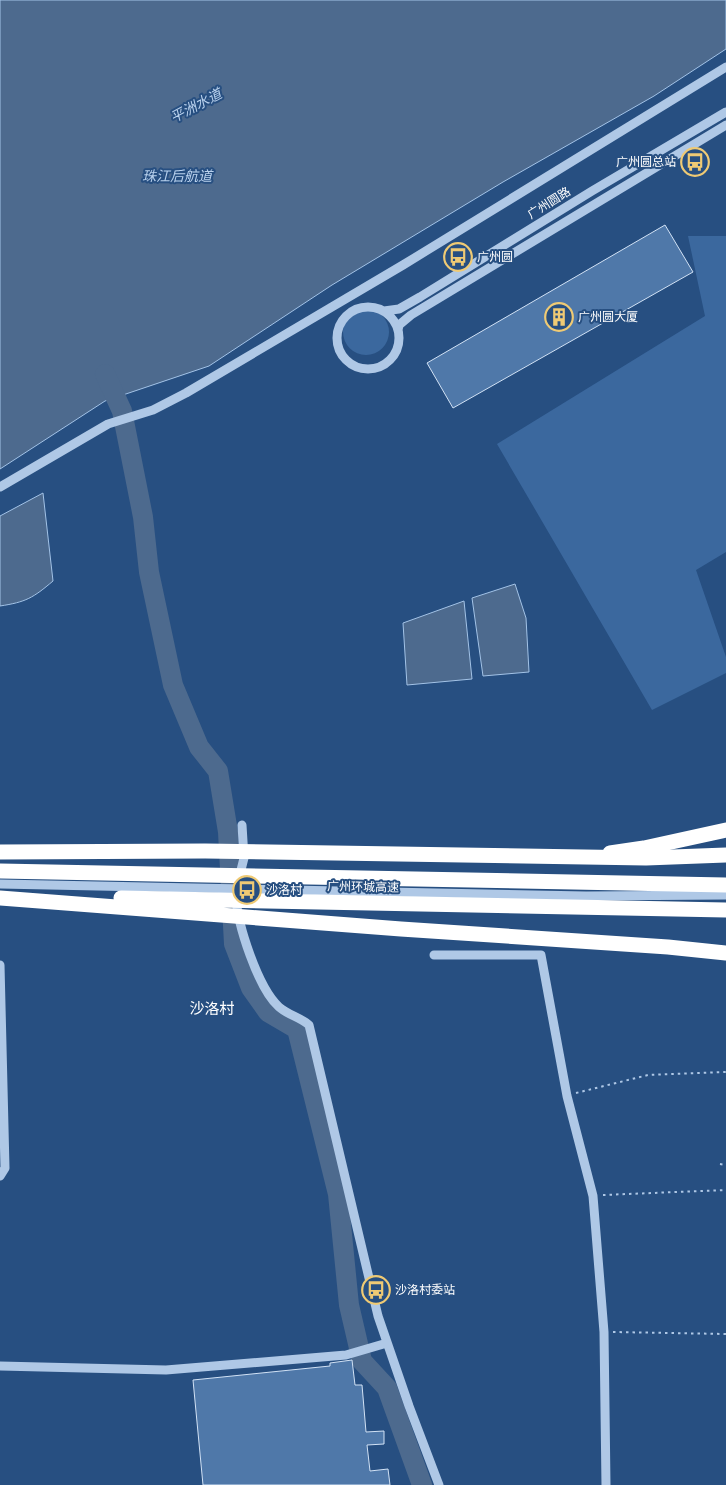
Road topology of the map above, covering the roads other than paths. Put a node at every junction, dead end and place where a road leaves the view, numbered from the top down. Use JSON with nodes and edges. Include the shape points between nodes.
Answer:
{"nodes":[{"id":1,"x":726,"y":67,"type":"edge"},
{"id":2,"x":726,"y":112,"type":"edge"},
{"id":3,"x":726,"y":125,"type":"edge"},
{"id":4,"x":339,"y":303,"type":"junction"},
{"id":5,"x":384,"y":311,"type":"junction"},
{"id":6,"x":346,"y":316,"type":"junction"},
{"id":7,"x":398,"y":330,"type":"junction"},
{"id":8,"x":0,"y":486,"type":"edge"},
{"id":9,"x":242,"y":825,"type":"dead end"},
{"id":10,"x":726,"y":830,"type":"edge"},
{"id":11,"x":0,"y":852,"type":"edge"},
{"id":12,"x":726,"y":855,"type":"edge"},
{"id":13,"x":520,"y":856,"type":"junction"},
{"id":14,"x":0,"y":871,"type":"edge"},
{"id":15,"x":0,"y":884,"type":"edge"},
{"id":16,"x":726,"y":885,"type":"edge"},
{"id":17,"x":237,"y":889,"type":"junction"},
{"id":18,"x":726,"y":895,"type":"edge"},
{"id":19,"x":0,"y":896,"type":"edge"},
{"id":20,"x":726,"y":910,"type":"edge"},
{"id":21,"x":530,"y":937,"type":"junction"},
{"id":22,"x":726,"y":953,"type":"edge"},
{"id":23,"x":434,"y":955,"type":"dead end"},
{"id":24,"x":726,"y":958,"type":"edge"},
{"id":25,"x":0,"y":965,"type":"edge"},
{"id":26,"x":0,"y":1176,"type":"edge"},
{"id":27,"x":387,"y":1343,"type":"junction"},
{"id":28,"x":0,"y":1366,"type":"edge"},
{"id":29,"x":439,"y":1485,"type":"edge"},
{"id":30,"x":606,"y":1485,"type":"edge"}],
"edges":[{"from":1,"to":4,"type":"street"},
{"from":2,"to":5,"type":"street","name":"广州圆路","via":[[399,309]]},
{"from":3,"to":7,"type":"street","name":"广州圆路","via":[[411,315]]},
{"from":4,"to":6,"type":"street"},
{"from":4,"to":8,"type":"street","via":[[186,393],[153,410],[108,424]]},
{"from":5,"to":6,"type":"street","via":[[364,307]]},
{"from":5,"to":7,"type":"street"},
{"from":6,"to":7,"type":"street","via":[[340,324],[338,344],[342,354],[357,367],[367,369],[387,363],[398,346]]},
{"from":9,"to":17,"type":"street","via":[[244,858]]},
{"from":10,"to":13,"type":"highway","bridge":true,"via":[[631,850],[570,856]]},
{"from":11,"to":13,"type":"highway","bridge":true,"via":[[205,851]]},
{"from":12,"to":13,"type":"highway","bridge":true,"via":[[646,858]]},
{"from":14,"to":16,"type":"highway","name":"广州环城高速","bridge":true},
{"from":15,"to":17,"type":"street"},
{"from":17,"to":18,"type":"street","via":[[586,896]]},
{"from":17,"to":27,"type":"street","via":[[241,928],[263,983],[280,1008],[309,1025],[369,1282]]},
{"from":19,"to":20,"type":"highway","name":"广州环城高速","bridge":true},
{"from":19,"to":21,"type":"highway","bridge":true},
{"from":21,"to":22,"type":"highway","bridge":true},
{"from":21,"to":24,"type":"highway","bridge":true},
{"from":23,"to":30,"type":"street","via":[[541,955],[567,1096],[593,1196],[604,1332]]},
{"from":25,"to":26,"type":"street","via":[[5,1168]]},
{"from":27,"to":28,"type":"street","via":[[346,1356],[166,1370]]},
{"from":27,"to":29,"type":"street"}]}
